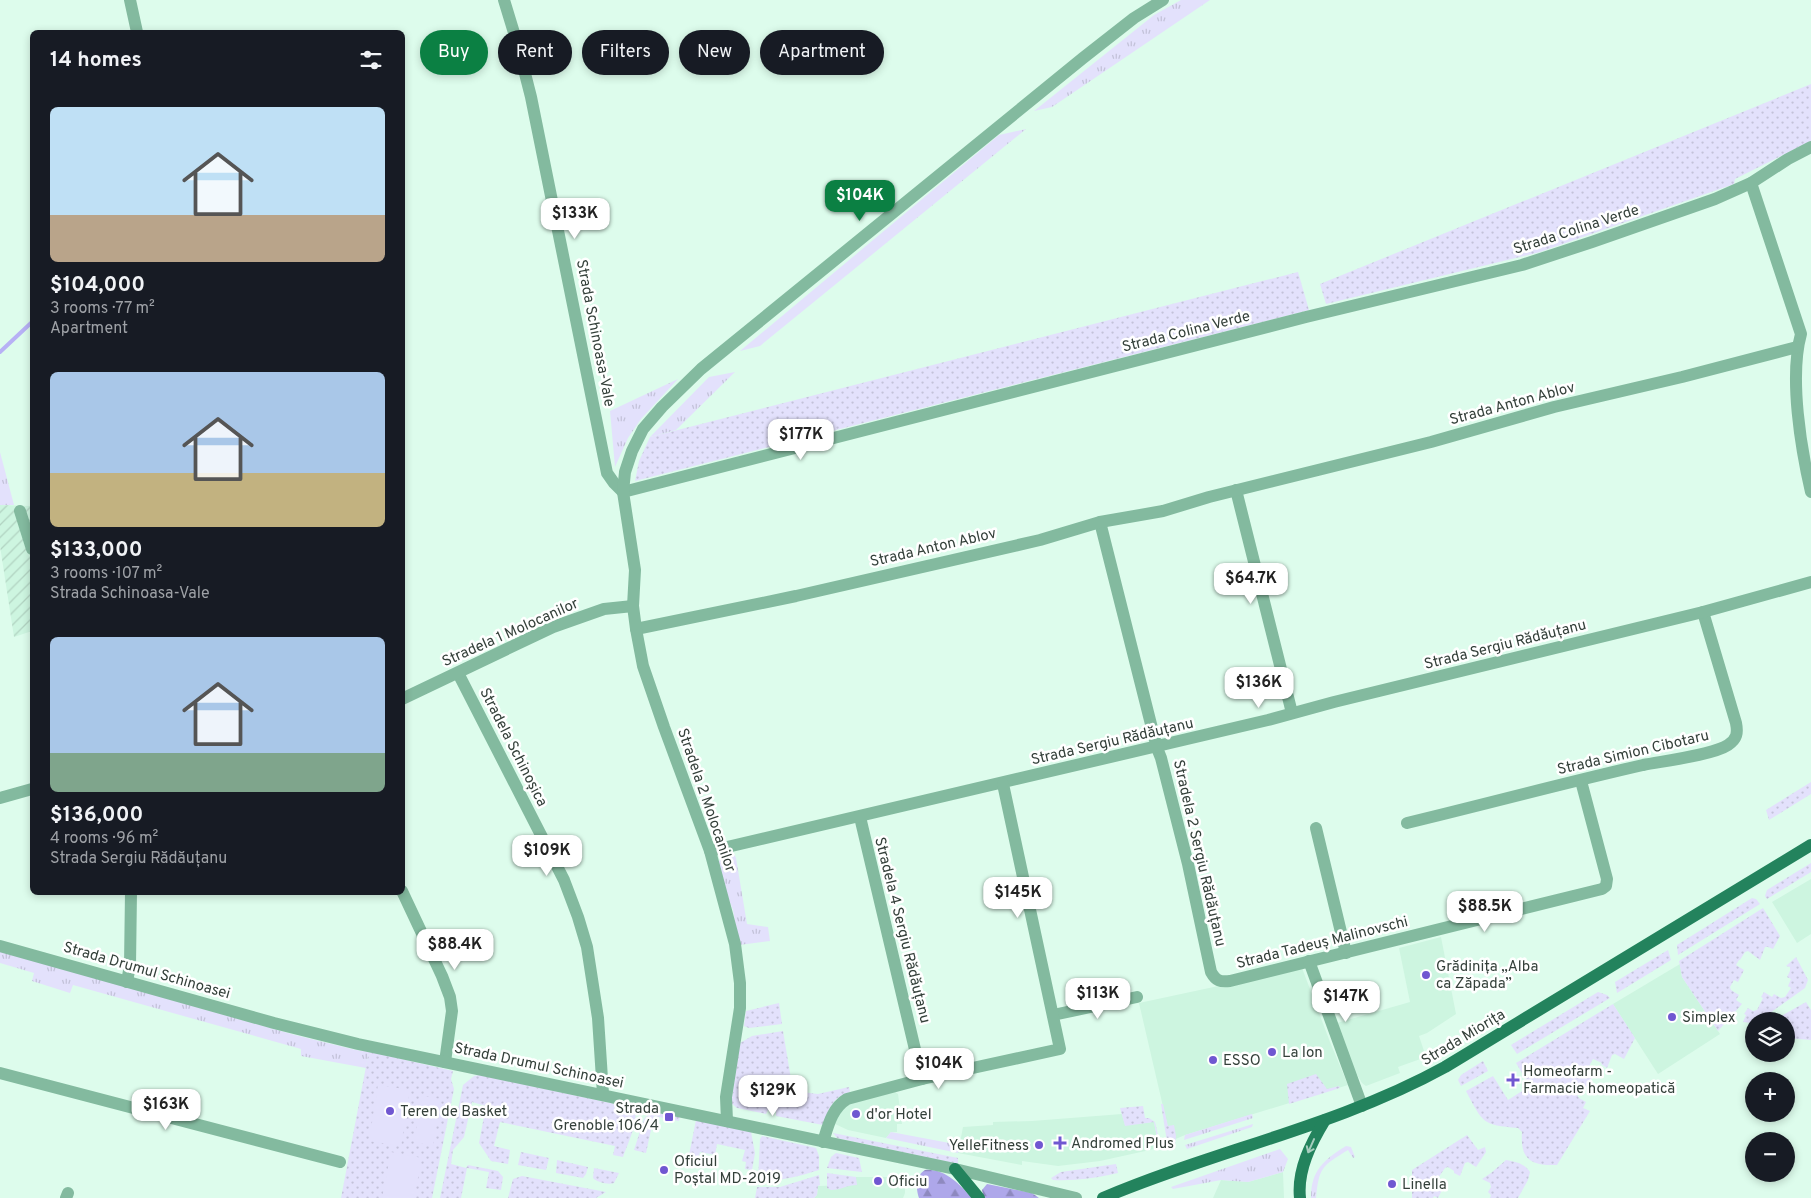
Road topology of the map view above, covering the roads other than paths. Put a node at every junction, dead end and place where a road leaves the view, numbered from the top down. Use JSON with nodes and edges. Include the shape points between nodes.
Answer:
{"nodes":[{"id":1,"x":130,"y":0,"type":"edge"},
{"id":2,"x":504,"y":0,"type":"edge"},
{"id":3,"x":1163,"y":0,"type":"edge"},
{"id":4,"x":138,"y":30,"type":"edge"},
{"id":5,"x":1811,"y":147,"type":"edge"},
{"id":6,"x":1751,"y":183,"type":"junction"},
{"id":7,"x":1806,"y":332,"type":"edge"},
{"id":8,"x":1797,"y":347,"type":"junction"},
{"id":9,"x":1236,"y":490,"type":"junction"},
{"id":10,"x":1811,"y":491,"type":"edge"},
{"id":11,"x":622,"y":492,"type":"junction"},
{"id":12,"x":20,"y":511,"type":"dead end"},
{"id":13,"x":1100,"y":522,"type":"junction"},
{"id":14,"x":30,"y":543,"type":"edge"},
{"id":15,"x":1811,"y":582,"type":"edge"},
{"id":16,"x":633,"y":606,"type":"junction"},
{"id":17,"x":1702,"y":612,"type":"junction"},
{"id":18,"x":636,"y":629,"type":"junction"},
{"id":19,"x":458,"y":673,"type":"junction"},
{"id":20,"x":405,"y":698,"type":"edge"},
{"id":21,"x":1292,"y":713,"type":"junction"},
{"id":22,"x":1157,"y":748,"type":"junction"},
{"id":23,"x":1581,"y":780,"type":"junction"},
{"id":24,"x":1002,"y":784,"type":"junction"},
{"id":25,"x":30,"y":790,"type":"edge"},
{"id":26,"x":0,"y":798,"type":"edge"},
{"id":27,"x":860,"y":817,"type":"junction"},
{"id":28,"x":1407,"y":823,"type":"dead end"},
{"id":29,"x":1316,"y":828,"type":"dead end"},
{"id":30,"x":1811,"y":845,"type":"edge"},
{"id":31,"x":710,"y":851,"type":"junction"},
{"id":32,"x":131,"y":895,"type":"edge"},
{"id":33,"x":404,"y":895,"type":"edge"},
{"id":34,"x":0,"y":946,"type":"edge"},
{"id":35,"x":1346,"y":953,"type":"junction"},
{"id":36,"x":1308,"y":961,"type":"junction"},
{"id":37,"x":1230,"y":981,"type":"joint"},
{"id":38,"x":127,"y":982,"type":"junction"},
{"id":39,"x":1137,"y":997,"type":"dead end"},
{"id":40,"x":1053,"y":1015,"type":"junction"},
{"id":41,"x":445,"y":1062,"type":"junction"},
{"id":42,"x":0,"y":1073,"type":"edge"},
{"id":43,"x":922,"y":1079,"type":"junction"},
{"id":44,"x":604,"y":1094,"type":"junction"},
{"id":45,"x":1362,"y":1106,"type":"junction"},
{"id":46,"x":1325,"y":1120,"type":"junction"},
{"id":47,"x":727,"y":1121,"type":"junction"},
{"id":48,"x":824,"y":1142,"type":"junction"},
{"id":49,"x":340,"y":1162,"type":"dead end"},
{"id":50,"x":955,"y":1169,"type":"junction"},
{"id":51,"x":979,"y":1198,"type":"edge"},
{"id":52,"x":1076,"y":1198,"type":"edge"},
{"id":53,"x":1103,"y":1198,"type":"edge"},
{"id":54,"x":1300,"y":1198,"type":"edge"}],
"edges":[{"from":1,"to":4,"type":"street"},
{"from":2,"to":11,"type":"street","name":"Strada Schinoasa-Vale","via":[[531,97],[607,473]]},
{"from":3,"to":11,"type":"street","via":[[1083,58],[701,369],[643,429],[632,451]]},
{"from":5,"to":6,"type":"street","name":"Strada Colina Verde"},
{"from":6,"to":7,"type":"street"},
{"from":6,"to":11,"type":"street","name":"Strada Colina Verde","via":[[1696,206],[1522,265]]},
{"from":7,"to":8,"type":"street"},
{"from":8,"to":9,"type":"street","name":"Strada Anton Ablov","via":[[1554,407],[1364,460]]},
{"from":8,"to":10,"type":"street","via":[[1796,386]]},
{"from":9,"to":13,"type":"street","name":"Strada Anton Ablov","via":[[1163,510]]},
{"from":9,"to":21,"type":"street"},
{"from":11,"to":16,"type":"street","name":"Stradela 2 Molocanilor","via":[[636,570]]},
{"from":12,"to":14,"type":"street"},
{"from":13,"to":18,"type":"street","name":"Strada Anton Ablov","via":[[1040,540]]},
{"from":13,"to":22,"type":"street"},
{"from":15,"to":17,"type":"street","name":"Strada Sergiu Rădăuțanu"},
{"from":16,"to":18,"type":"street","name":"Stradela 2 Molocanilor"},
{"from":16,"to":19,"type":"street","name":"Stradela 1 Molocanilor","via":[[604,609],[553,627]]},
{"from":17,"to":21,"type":"street","name":"Strada Sergiu Rădăuțanu"},
{"from":17,"to":23,"type":"street","name":"Strada Simion Cibotaru","via":[[1736,723],[1738,732],[1735,739],[1721,749]]},
{"from":18,"to":31,"type":"street","name":"Stradela 2 Molocanilor","via":[[643,666]]},
{"from":19,"to":20,"type":"street","name":"Stradela 1 Molocanilor"},
{"from":19,"to":44,"type":"street","name":"Stradela Schinoșica","via":[[564,880],[578,917],[587,947],[598,1018]]},
{"from":21,"to":22,"type":"street","name":"Strada Sergiu Rădăuțanu"},
{"from":22,"to":24,"type":"street","name":"Strada Sergiu Rădăuțanu"},
{"from":22,"to":37,"type":"street","name":"Stradela 2 Sergiu Rădăuțanu","via":[[1188,864],[1211,972],[1214,979]]},
{"from":23,"to":28,"type":"street","name":"Strada Simion Cibotaru"},
{"from":23,"to":35,"type":"street","name":"Strada Tadeuș Malinovschi","via":[[1606,879],[1606,886],[1602,889]]},
{"from":24,"to":27,"type":"street","name":"Strada Sergiu Rădăuțanu"},
{"from":24,"to":40,"type":"street"},
{"from":25,"to":26,"type":"street"},
{"from":27,"to":31,"type":"street","name":"Strada Sergiu Rădăuțanu"},
{"from":27,"to":43,"type":"street","name":"Stradela 4 Sergiu Rădăuțanu"},
{"from":29,"to":35,"type":"street"},
{"from":30,"to":45,"type":"main road","name":"Strada Miorița","via":[[1445,1067],[1409,1087]]},
{"from":31,"to":47,"type":"street","name":"Stradela 2 Molocanilor","via":[[735,944],[740,983],[740,1008],[726,1097]]},
{"from":32,"to":38,"type":"street"},
{"from":33,"to":41,"type":"street","via":[[450,997],[452,1011]]},
{"from":34,"to":38,"type":"street","name":"Strada Drumul Schinoasei"},
{"from":35,"to":36,"type":"street","name":"Strada Tadeuș Malinovschi"},
{"from":36,"to":37,"type":"street","name":"Strada Tadeuș Malinovschi"},
{"from":36,"to":45,"type":"street"},
{"from":38,"to":41,"type":"street","name":"Strada Drumul Schinoasei","via":[[274,1023]]},
{"from":39,"to":40,"type":"street"},
{"from":40,"to":43,"type":"street","via":[[1060,1049]]},
{"from":41,"to":44,"type":"street","name":"Strada Drumul Schinoasei"},
{"from":42,"to":49,"type":"street"},
{"from":43,"to":48,"type":"street","via":[[842,1102],[833,1112]]},
{"from":44,"to":47,"type":"street","name":"Strada Drumul Schinoasei"},
{"from":45,"to":46,"type":"main road","name":"Strada Miorița"},
{"from":46,"to":53,"type":"main road","name":"Strada Miorița"},
{"from":46,"to":54,"type":"main road","one_way":true,"via":[[1304,1161]]},
{"from":47,"to":48,"type":"street","name":"Strada Drumul Schinoasei"},
{"from":48,"to":50,"type":"street","name":"Strada Drumul Schinoasei"},
{"from":50,"to":51,"type":"main road"},
{"from":50,"to":52,"type":"street","name":"Strada Drumul Schinoasei"}]}
